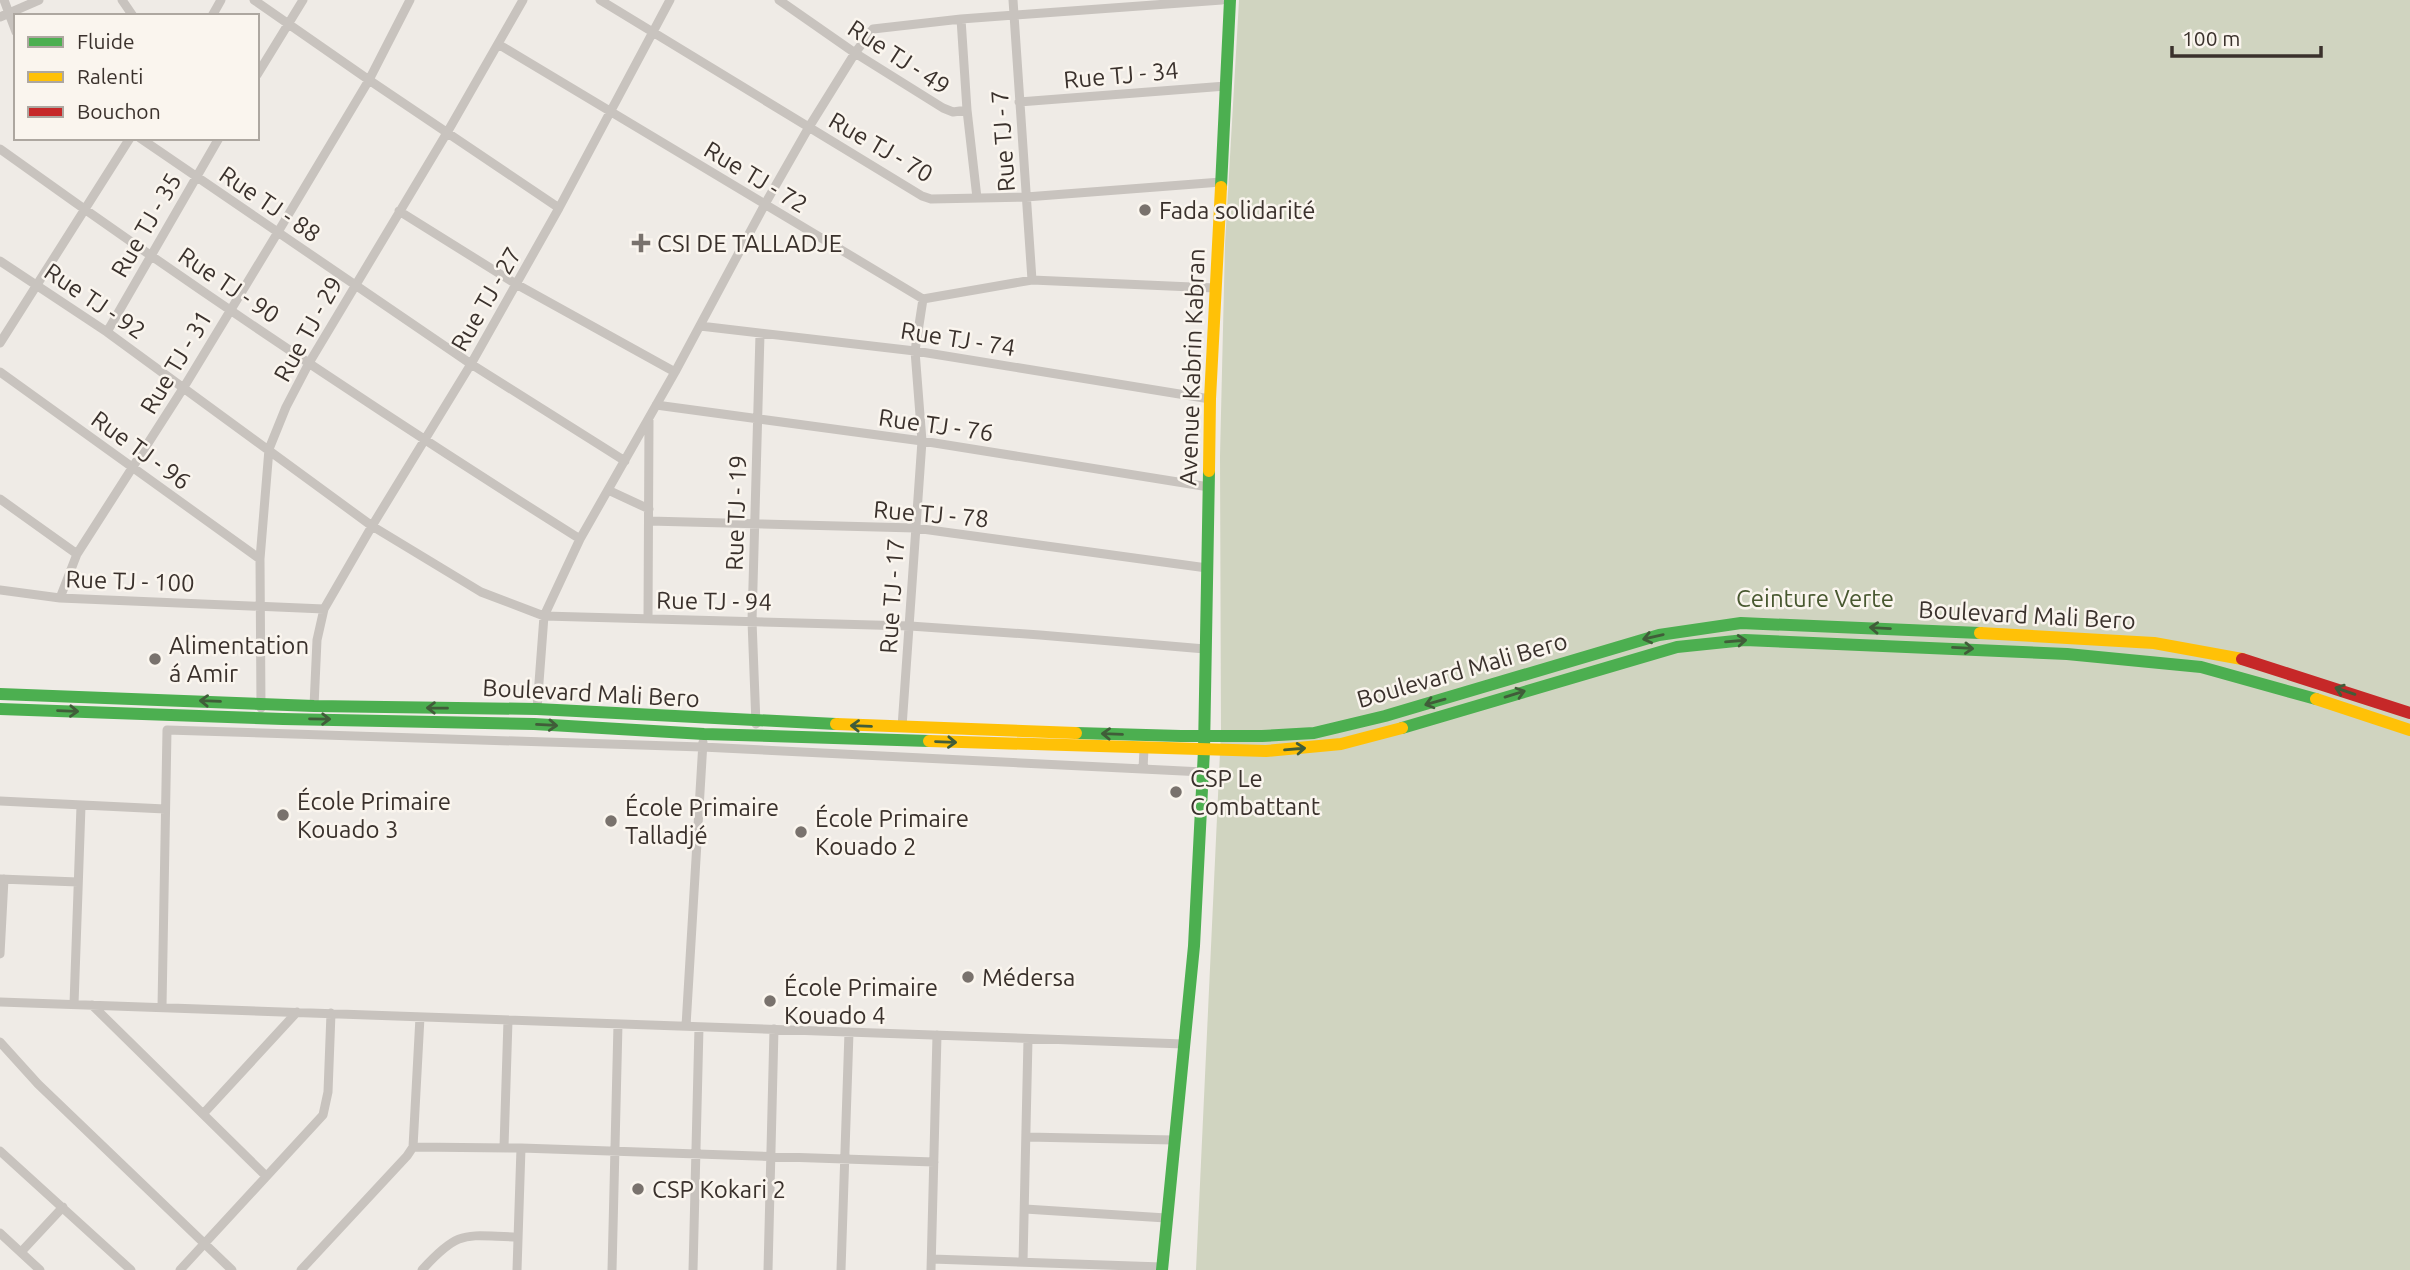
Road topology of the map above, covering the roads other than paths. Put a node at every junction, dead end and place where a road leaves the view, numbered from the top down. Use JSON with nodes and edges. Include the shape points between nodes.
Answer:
{"nodes":[{"id":1,"x":4,"y":0,"type":"edge"},
{"id":2,"x":39,"y":0,"type":"edge"},
{"id":3,"x":254,"y":0,"type":"edge"},
{"id":4,"x":303,"y":0,"type":"edge"},
{"id":5,"x":410,"y":0,"type":"edge"},
{"id":6,"x":523,"y":0,"type":"edge"},
{"id":7,"x":600,"y":0,"type":"edge"},
{"id":8,"x":670,"y":0,"type":"edge"},
{"id":9,"x":779,"y":0,"type":"edge"},
{"id":10,"x":1013,"y":0,"type":"edge"},
{"id":11,"x":1222,"y":0,"type":"edge"},
{"id":12,"x":1230,"y":0,"type":"edge"},
{"id":13,"x":1014,"y":15,"type":"junction"},
{"id":14,"x":4,"y":16,"type":"edge"},
{"id":15,"x":961,"y":19,"type":"junction"},
{"id":16,"x":288,"y":24,"type":"junction"},
{"id":17,"x":651,"y":32,"type":"junction"},
{"id":18,"x":498,"y":44,"type":"junction"},
{"id":19,"x":855,"y":53,"type":"junction"},
{"id":20,"x":259,"y":72,"type":"edge"},
{"id":21,"x":369,"y":80,"type":"junction"},
{"id":22,"x":1226,"y":86,"type":"junction"},
{"id":23,"x":1019,"y":103,"type":"junction"},
{"id":24,"x":967,"y":110,"type":"junction"},
{"id":25,"x":608,"y":112,"type":"junction"},
{"id":26,"x":809,"y":127,"type":"junction"},
{"id":27,"x":448,"y":131,"type":"junction"},
{"id":28,"x":129,"y":140,"type":"edge"},
{"id":29,"x":144,"y":140,"type":"edge"},
{"id":30,"x":218,"y":140,"type":"edge"},
{"id":31,"x":0,"y":149,"type":"edge"},
{"id":32,"x":196,"y":176,"type":"junction"},
{"id":33,"x":1221,"y":182,"type":"junction"},
{"id":34,"x":1026,"y":197,"type":"junction"},
{"id":35,"x":977,"y":198,"type":"junction"},
{"id":36,"x":765,"y":204,"type":"junction"},
{"id":37,"x":559,"y":208,"type":"junction"},
{"id":38,"x":85,"y":210,"type":"junction"},
{"id":39,"x":399,"y":211,"type":"junction"},
{"id":40,"x":278,"y":232,"type":"junction"},
{"id":41,"x":152,"y":256,"type":"junction"},
{"id":42,"x":0,"y":261,"type":"edge"},
{"id":43,"x":1032,"y":280,"type":"junction"},
{"id":44,"x":516,"y":284,"type":"junction"},
{"id":45,"x":37,"y":285,"type":"junction"},
{"id":46,"x":354,"y":285,"type":"junction"},
{"id":47,"x":1215,"y":288,"type":"junction"},
{"id":48,"x":923,"y":299,"type":"junction"},
{"id":49,"x":230,"y":310,"type":"junction"},
{"id":50,"x":700,"y":326,"type":"junction"},
{"id":51,"x":107,"y":332,"type":"junction"},
{"id":52,"x":760,"y":334,"type":"junction"},
{"id":53,"x":0,"y":343,"type":"edge"},
{"id":54,"x":915,"y":351,"type":"junction"},
{"id":55,"x":309,"y":363,"type":"junction"},
{"id":56,"x":471,"y":364,"type":"junction"},
{"id":57,"x":0,"y":372,"type":"edge"},
{"id":58,"x":675,"y":372,"type":"junction"},
{"id":59,"x":184,"y":387,"type":"junction"},
{"id":60,"x":1210,"y":399,"type":"junction"},
{"id":61,"x":656,"y":405,"type":"junction"},
{"id":62,"x":649,"y":418,"type":"junction"},
{"id":63,"x":759,"y":418,"type":"junction"},
{"id":64,"x":424,"y":441,"type":"junction"},
{"id":65,"x":922,"y":441,"type":"junction"},
{"id":66,"x":269,"y":449,"type":"junction"},
{"id":67,"x":625,"y":461,"type":"junction"},
{"id":68,"x":133,"y":468,"type":"junction"},
{"id":69,"x":1209,"y":487,"type":"junction"},
{"id":70,"x":608,"y":490,"type":"junction"},
{"id":71,"x":0,"y":499,"type":"edge"},
{"id":72,"x":649,"y":509,"type":"junction"},
{"id":73,"x":649,"y":522,"type":"junction"},
{"id":74,"x":755,"y":523,"type":"junction"},
{"id":75,"x":372,"y":526,"type":"junction"},
{"id":76,"x":915,"y":528,"type":"junction"},
{"id":77,"x":580,"y":539,"type":"junction"},
{"id":78,"x":77,"y":554,"type":"junction"},
{"id":79,"x":260,"y":559,"type":"junction"},
{"id":80,"x":1207,"y":568,"type":"junction"},
{"id":81,"x":0,"y":590,"type":"edge"},
{"id":82,"x":60,"y":598,"type":"junction"},
{"id":83,"x":260,"y":605,"type":"junction"},
{"id":84,"x":324,"y":609,"type":"junction"},
{"id":85,"x":544,"y":616,"type":"junction"},
{"id":86,"x":648,"y":619,"type":"junction"},
{"id":87,"x":752,"y":621,"type":"junction"},
{"id":88,"x":910,"y":626,"type":"junction"},
{"id":89,"x":1205,"y":649,"type":"junction"},
{"id":90,"x":0,"y":694,"type":"edge"},
{"id":91,"x":261,"y":703,"type":"junction"},
{"id":92,"x":314,"y":706,"type":"junction"},
{"id":93,"x":0,"y":709,"type":"edge"},
{"id":94,"x":537,"y":709,"type":"junction"},
{"id":95,"x":2410,"y":713,"type":"edge"},
{"id":96,"x":261,"y":718,"type":"junction"},
{"id":97,"x":283,"y":719,"type":"junction"},
{"id":98,"x":756,"y":721,"type":"junction"},
{"id":99,"x":902,"y":727,"type":"junction"},
{"id":100,"x":2410,"y":730,"type":"edge"},
{"id":101,"x":704,"y":734,"type":"junction"},
{"id":102,"x":282,"y":735,"type":"junction"},
{"id":103,"x":757,"y":736,"type":"junction"},
{"id":104,"x":1204,"y":736,"type":"junction"},
{"id":105,"x":702,"y":747,"type":"junction"},
{"id":106,"x":1144,"y":749,"type":"junction"},
{"id":107,"x":1204,"y":750,"type":"junction"},
{"id":108,"x":1143,"y":769,"type":"junction"},
{"id":109,"x":1203,"y":772,"type":"junction"},
{"id":110,"x":0,"y":801,"type":"edge"},
{"id":111,"x":80,"y":806,"type":"junction"},
{"id":112,"x":166,"y":809,"type":"junction"},
{"id":113,"x":2,"y":879,"type":"edge"},
{"id":114,"x":78,"y":882,"type":"junction"},
{"id":115,"x":0,"y":954,"type":"edge"},
{"id":116,"x":0,"y":1002,"type":"edge"},
{"id":117,"x":74,"y":1004,"type":"junction"},
{"id":118,"x":92,"y":1005,"type":"junction"},
{"id":119,"x":162,"y":1007,"type":"junction"},
{"id":120,"x":297,"y":1012,"type":"junction"},
{"id":121,"x":331,"y":1013,"type":"junction"},
{"id":122,"x":420,"y":1017,"type":"junction"},
{"id":123,"x":508,"y":1020,"type":"junction"},
{"id":124,"x":618,"y":1024,"type":"junction"},
{"id":125,"x":686,"y":1026,"type":"junction"},
{"id":126,"x":699,"y":1027,"type":"junction"},
{"id":127,"x":774,"y":1029,"type":"junction"},
{"id":128,"x":849,"y":1032,"type":"junction"},
{"id":129,"x":937,"y":1035,"type":"junction"},
{"id":130,"x":1028,"y":1039,"type":"junction"},
{"id":131,"x":0,"y":1042,"type":"edge"},
{"id":132,"x":1184,"y":1044,"type":"junction"},
{"id":133,"x":203,"y":1114,"type":"junction"},
{"id":134,"x":1026,"y":1137,"type":"junction"},
{"id":135,"x":1174,"y":1140,"type":"junction"},
{"id":136,"x":414,"y":1147,"type":"junction"},
{"id":137,"x":504,"y":1147,"type":"junction"},
{"id":138,"x":521,"y":1148,"type":"junction"},
{"id":139,"x":0,"y":1151,"type":"edge"},
{"id":140,"x":615,"y":1151,"type":"junction"},
{"id":141,"x":695,"y":1154,"type":"junction"},
{"id":142,"x":772,"y":1157,"type":"junction"},
{"id":143,"x":844,"y":1160,"type":"junction"},
{"id":144,"x":934,"y":1162,"type":"junction"},
{"id":145,"x":266,"y":1176,"type":"junction"},
{"id":146,"x":64,"y":1207,"type":"junction"},
{"id":147,"x":1025,"y":1209,"type":"junction"},
{"id":148,"x":1166,"y":1218,"type":"junction"},
{"id":149,"x":0,"y":1233,"type":"edge"},
{"id":150,"x":518,"y":1237,"type":"junction"},
{"id":151,"x":204,"y":1244,"type":"junction"},
{"id":152,"x":21,"y":1252,"type":"junction"},
{"id":153,"x":932,"y":1258,"type":"junction"},
{"id":154,"x":1023,"y":1262,"type":"junction"},
{"id":155,"x":1162,"y":1268,"type":"edge"},
{"id":156,"x":40,"y":1270,"type":"edge"},
{"id":157,"x":131,"y":1270,"type":"edge"},
{"id":158,"x":180,"y":1270,"type":"edge"},
{"id":159,"x":232,"y":1270,"type":"edge"},
{"id":160,"x":301,"y":1270,"type":"edge"},
{"id":161,"x":422,"y":1270,"type":"edge"},
{"id":162,"x":517,"y":1270,"type":"edge"},
{"id":163,"x":612,"y":1270,"type":"edge"},
{"id":164,"x":694,"y":1270,"type":"edge"},
{"id":165,"x":768,"y":1270,"type":"edge"},
{"id":166,"x":841,"y":1270,"type":"edge"},
{"id":167,"x":931,"y":1270,"type":"edge"}],
"edges":[{"from":1,"to":14,"type":"street"},
{"from":2,"to":14,"type":"street"},
{"from":3,"to":16,"type":"street"},
{"from":4,"to":16,"type":"street"},
{"from":5,"to":21,"type":"street","name":"Rue TJ - 31"},
{"from":6,"to":18,"type":"street","name":"Rue TJ - 29"},
{"from":7,"to":17,"type":"street","name":"Rue TJ - 70"},
{"from":8,"to":17,"type":"street","name":"Rue TJ - 27"},
{"from":9,"to":19,"type":"street","name":"Rue TJ - 49"},
{"from":10,"to":13,"type":"street","name":"Rue TJ - 7"},
{"from":11,"to":13,"type":"street"},
{"from":12,"to":22,"type":"main road","name":"Avenue Kabrin Kabran"},
{"from":13,"to":15,"type":"street"},
{"from":13,"to":23,"type":"street","name":"Rue TJ - 7"},
{"from":15,"to":19,"type":"street","via":[[877,27]]},
{"from":15,"to":24,"type":"street"},
{"from":16,"to":20,"type":"street"},
{"from":16,"to":21,"type":"street"},
{"from":17,"to":25,"type":"street","name":"Rue TJ - 27"},
{"from":17,"to":26,"type":"street","name":"Rue TJ - 70"},
{"from":18,"to":25,"type":"street","name":"Rue TJ - 72"},
{"from":18,"to":27,"type":"street","name":"Rue TJ - 29"},
{"from":19,"to":24,"type":"street","name":"Rue TJ - 49","via":[[948,111]]},
{"from":19,"to":26,"type":"street"},
{"from":21,"to":27,"type":"street"},
{"from":21,"to":40,"type":"street","name":"Rue TJ - 31"},
{"from":22,"to":23,"type":"street","name":"Rue TJ - 34"},
{"from":22,"to":33,"type":"main road","name":"Avenue Kabrin Kabran"},
{"from":23,"to":34,"type":"street","name":"Rue TJ - 7"},
{"from":24,"to":35,"type":"street"},
{"from":25,"to":36,"type":"street","name":"Rue TJ - 72"},
{"from":25,"to":37,"type":"street","name":"Rue TJ - 27"},
{"from":26,"to":35,"type":"street","name":"Rue TJ - 70","via":[[922,196]]},
{"from":26,"to":36,"type":"street"},
{"from":27,"to":37,"type":"street"},
{"from":27,"to":39,"type":"street","name":"Rue TJ - 29"},
{"from":28,"to":38,"type":"street"},
{"from":29,"to":32,"type":"street","name":"Rue TJ - 88"},
{"from":30,"to":32,"type":"street","name":"Rue TJ - 35"},
{"from":31,"to":38,"type":"street","name":"Rue TJ - 90"},
{"from":32,"to":40,"type":"street","name":"Rue TJ - 88"},
{"from":32,"to":41,"type":"street","name":"Rue TJ - 35"},
{"from":33,"to":34,"type":"street","name":"Rue TJ - 70"},
{"from":33,"to":47,"type":"main road","name":"Avenue Kabrin Kabran"},
{"from":34,"to":35,"type":"street","name":"Rue TJ - 70"},
{"from":34,"to":43,"type":"street","name":"Rue TJ - 7"},
{"from":36,"to":48,"type":"street","name":"Rue TJ - 72"},
{"from":36,"to":50,"type":"street"},
{"from":37,"to":44,"type":"street","name":"Rue TJ - 27"},
{"from":38,"to":41,"type":"street","name":"Rue TJ - 90"},
{"from":38,"to":45,"type":"street"},
{"from":39,"to":44,"type":"street"},
{"from":39,"to":46,"type":"street","name":"Rue TJ - 29"},
{"from":40,"to":46,"type":"street","name":"Rue TJ - 88"},
{"from":40,"to":49,"type":"street","name":"Rue TJ - 31"},
{"from":41,"to":49,"type":"street","name":"Rue TJ - 90"},
{"from":41,"to":51,"type":"street","name":"Rue TJ - 35"},
{"from":42,"to":45,"type":"street","name":"Rue TJ - 92"},
{"from":43,"to":47,"type":"street"},
{"from":43,"to":48,"type":"street"},
{"from":44,"to":56,"type":"street","name":"Rue TJ - 27"},
{"from":44,"to":58,"type":"street"},
{"from":45,"to":51,"type":"street","name":"Rue TJ - 92"},
{"from":45,"to":53,"type":"street"},
{"from":46,"to":55,"type":"street","name":"Rue TJ - 29"},
{"from":46,"to":56,"type":"street","name":"Rue TJ - 88"},
{"from":47,"to":60,"type":"main road","name":"Avenue Kabrin Kabran"},
{"from":48,"to":54,"type":"street","name":"Rue TJ - 17"},
{"from":49,"to":55,"type":"street","name":"Rue TJ - 90"},
{"from":49,"to":59,"type":"street","name":"Rue TJ - 31"},
{"from":50,"to":52,"type":"street","name":"Rue TJ - 74"},
{"from":50,"to":58,"type":"street"},
{"from":51,"to":59,"type":"street","name":"Rue TJ - 92"},
{"from":52,"to":54,"type":"street","name":"Rue TJ - 74"},
{"from":52,"to":63,"type":"street","name":"Rue TJ - 19"},
{"from":54,"to":60,"type":"street","name":"Rue TJ - 74"},
{"from":54,"to":65,"type":"street","name":"Rue TJ - 17"},
{"from":55,"to":64,"type":"street","name":"Rue TJ - 90"},
{"from":55,"to":66,"type":"street","name":"Rue TJ - 29"},
{"from":56,"to":64,"type":"street","name":"Rue TJ - 27"},
{"from":56,"to":67,"type":"street","name":"Rue TJ - 88"},
{"from":57,"to":68,"type":"street","name":"Rue TJ - 96"},
{"from":58,"to":61,"type":"street"},
{"from":59,"to":66,"type":"street","name":"Rue TJ - 92"},
{"from":59,"to":68,"type":"street","name":"Rue TJ - 31"},
{"from":60,"to":69,"type":"main road","name":"Avenue Kabrin Kabran"},
{"from":61,"to":62,"type":"street"},
{"from":61,"to":63,"type":"street","name":"Rue TJ - 76"},
{"from":62,"to":67,"type":"street"},
{"from":62,"to":72,"type":"street"},
{"from":63,"to":65,"type":"street","name":"Rue TJ - 76"},
{"from":63,"to":74,"type":"street","name":"Rue TJ - 19"},
{"from":64,"to":75,"type":"street","name":"Rue TJ - 27"},
{"from":64,"to":77,"type":"street","name":"Rue TJ - 90"},
{"from":65,"to":69,"type":"street","name":"Rue TJ - 76"},
{"from":65,"to":76,"type":"street","name":"Rue TJ - 17"},
{"from":66,"to":75,"type":"street","name":"Rue TJ - 94"},
{"from":66,"to":79,"type":"street","name":"Rue TJ - 29"},
{"from":67,"to":70,"type":"street"},
{"from":68,"to":78,"type":"street","name":"Rue TJ - 31"},
{"from":68,"to":79,"type":"street","name":"Rue TJ - 96"},
{"from":69,"to":80,"type":"main road","name":"Avenue Kabrin Kabran"},
{"from":70,"to":72,"type":"street"},
{"from":70,"to":77,"type":"street"},
{"from":71,"to":78,"type":"street"},
{"from":72,"to":73,"type":"street"},
{"from":73,"to":74,"type":"street","name":"Rue TJ - 78"},
{"from":73,"to":86,"type":"street"},
{"from":74,"to":76,"type":"street","name":"Rue TJ - 78"},
{"from":74,"to":87,"type":"street","name":"Rue TJ - 19"},
{"from":75,"to":84,"type":"street","name":"Rue TJ - 27"},
{"from":75,"to":85,"type":"street","name":"Rue TJ - 94","via":[[481,592]]},
{"from":76,"to":80,"type":"street","name":"Rue TJ - 78"},
{"from":76,"to":88,"type":"street","name":"Rue TJ - 17"},
{"from":77,"to":85,"type":"street"},
{"from":78,"to":82,"type":"street","name":"Rue TJ - 31"},
{"from":79,"to":83,"type":"street","name":"Rue TJ - 29"},
{"from":80,"to":89,"type":"main road","name":"Avenue Kabrin Kabran"},
{"from":81,"to":82,"type":"street","name":"Rue TJ - 100"},
{"from":82,"to":83,"type":"street","name":"Rue TJ - 100"},
{"from":83,"to":84,"type":"street"},
{"from":83,"to":91,"type":"street","name":"Rue TJ - 29"},
{"from":84,"to":92,"type":"street","name":"Rue TJ - 27","via":[[317,640]]},
{"from":85,"to":86,"type":"street","name":"Rue TJ - 94"},
{"from":85,"to":94,"type":"street"},
{"from":86,"to":87,"type":"street","name":"Rue TJ - 94"},
{"from":87,"to":88,"type":"street","name":"Rue TJ - 94"},
{"from":87,"to":98,"type":"street","name":"Rue TJ - 19"},
{"from":88,"to":89,"type":"street","name":"Rue TJ - 94"},
{"from":88,"to":99,"type":"street","name":"Rue TJ - 17"},
{"from":89,"to":104,"type":"main road","name":"Avenue Kabrin Kabran"},
{"from":91,"to":90,"type":"main road","name":"Boulevard Mali Bero","one_way":true},
{"from":91,"to":92,"type":"main road","name":"Boulevard Mali Bero"},
{"from":91,"to":96,"type":"street","name":"Rue TJ - 29"},
{"from":94,"to":92,"type":"main road","name":"Boulevard Mali Bero","one_way":true},
{"from":93,"to":96,"type":"main road","name":"Boulevard Mali Bero","one_way":true},
{"from":94,"to":98,"type":"main road","name":"Boulevard Mali Bero"},
{"from":95,"to":104,"type":"main road","name":"Boulevard Mali Bero","one_way":true,"via":[[2286,671],[2154,643],[1741,623],[1660,635],[1314,733]]},
{"from":96,"to":97,"type":"main road","name":"Boulevard Mali Bero"},
{"from":97,"to":101,"type":"main road","name":"Boulevard Mali Bero","one_way":true,"via":[[534,724]]},
{"from":97,"to":102,"type":"street"},
{"from":99,"to":98,"type":"main road","name":"Boulevard Mali Bero","one_way":true},
{"from":98,"to":103,"type":"street","name":"Rue TJ - 19"},
{"from":104,"to":99,"type":"main road","name":"Boulevard Mali Bero","one_way":true},
{"from":107,"to":100,"type":"main road","name":"Boulevard Mali Bero","one_way":true,"via":[[1266,751],[1340,744],[1677,647],[1745,640],[2067,654],[2201,667]]},
{"from":101,"to":103,"type":"main road","name":"Boulevard Mali Bero"},
{"from":101,"to":105,"type":"street"},
{"from":102,"to":105,"type":"street"},
{"from":102,"to":112,"type":"street","via":[[167,730]]},
{"from":103,"to":106,"type":"main road","name":"Boulevard Mali Bero","one_way":true},
{"from":104,"to":107,"type":"main road","name":"Avenue Kabrin Kabran"},
{"from":105,"to":108,"type":"street"},
{"from":105,"to":125,"type":"street"},
{"from":106,"to":107,"type":"main road","name":"Boulevard Mali Bero"},
{"from":106,"to":108,"type":"street"},
{"from":107,"to":109,"type":"main road","name":"Avenue Kabrin Kabran"},
{"from":108,"to":109,"type":"street"},
{"from":109,"to":132,"type":"main road","name":"Avenue Kabrin Kabran"},
{"from":110,"to":111,"type":"street"},
{"from":111,"to":112,"type":"street"},
{"from":111,"to":114,"type":"street"},
{"from":112,"to":119,"type":"street"},
{"from":113,"to":114,"type":"street"},
{"from":113,"to":115,"type":"street"},
{"from":114,"to":117,"type":"street"},
{"from":116,"to":117,"type":"street"},
{"from":117,"to":118,"type":"street"},
{"from":118,"to":119,"type":"street"},
{"from":118,"to":133,"type":"street"},
{"from":119,"to":120,"type":"street"},
{"from":120,"to":121,"type":"street"},
{"from":120,"to":133,"type":"street"},
{"from":121,"to":122,"type":"street"},
{"from":121,"to":145,"type":"street","via":[[323,1115]]},
{"from":122,"to":123,"type":"street"},
{"from":122,"to":136,"type":"street"},
{"from":123,"to":124,"type":"street"},
{"from":123,"to":137,"type":"street"},
{"from":124,"to":125,"type":"street"},
{"from":124,"to":140,"type":"street"},
{"from":125,"to":126,"type":"street"},
{"from":126,"to":127,"type":"street"},
{"from":126,"to":141,"type":"street"},
{"from":127,"to":128,"type":"street"},
{"from":127,"to":142,"type":"street"},
{"from":128,"to":129,"type":"street"},
{"from":128,"to":143,"type":"street"},
{"from":129,"to":130,"type":"street"},
{"from":129,"to":144,"type":"street"},
{"from":130,"to":132,"type":"street"},
{"from":130,"to":134,"type":"street"},
{"from":131,"to":151,"type":"street"},
{"from":132,"to":135,"type":"main road","name":"Avenue Kabrin Kabran"},
{"from":133,"to":145,"type":"street"},
{"from":134,"to":135,"type":"street"},
{"from":134,"to":147,"type":"street"},
{"from":135,"to":148,"type":"main road","name":"Avenue Kabrin Kabran"},
{"from":136,"to":137,"type":"street"},
{"from":136,"to":160,"type":"street"},
{"from":137,"to":138,"type":"street"},
{"from":138,"to":140,"type":"street"},
{"from":138,"to":150,"type":"street"},
{"from":139,"to":146,"type":"street"},
{"from":140,"to":141,"type":"street"},
{"from":140,"to":163,"type":"street"},
{"from":141,"to":142,"type":"street"},
{"from":141,"to":164,"type":"street"},
{"from":142,"to":143,"type":"street"},
{"from":142,"to":165,"type":"street"},
{"from":143,"to":144,"type":"street"},
{"from":143,"to":166,"type":"street"},
{"from":144,"to":153,"type":"street"},
{"from":145,"to":151,"type":"street"},
{"from":146,"to":152,"type":"street"},
{"from":146,"to":157,"type":"street"},
{"from":147,"to":148,"type":"street"},
{"from":147,"to":154,"type":"street"},
{"from":148,"to":155,"type":"main road","name":"Avenue Kabrin Kabran"},
{"from":149,"to":152,"type":"street"},
{"from":150,"to":161,"type":"street","via":[[459,1237]]},
{"from":150,"to":162,"type":"street"},
{"from":151,"to":158,"type":"street"},
{"from":151,"to":159,"type":"street"},
{"from":152,"to":156,"type":"street"},
{"from":153,"to":154,"type":"street"},
{"from":153,"to":167,"type":"street"},
{"from":154,"to":155,"type":"street"}]}
